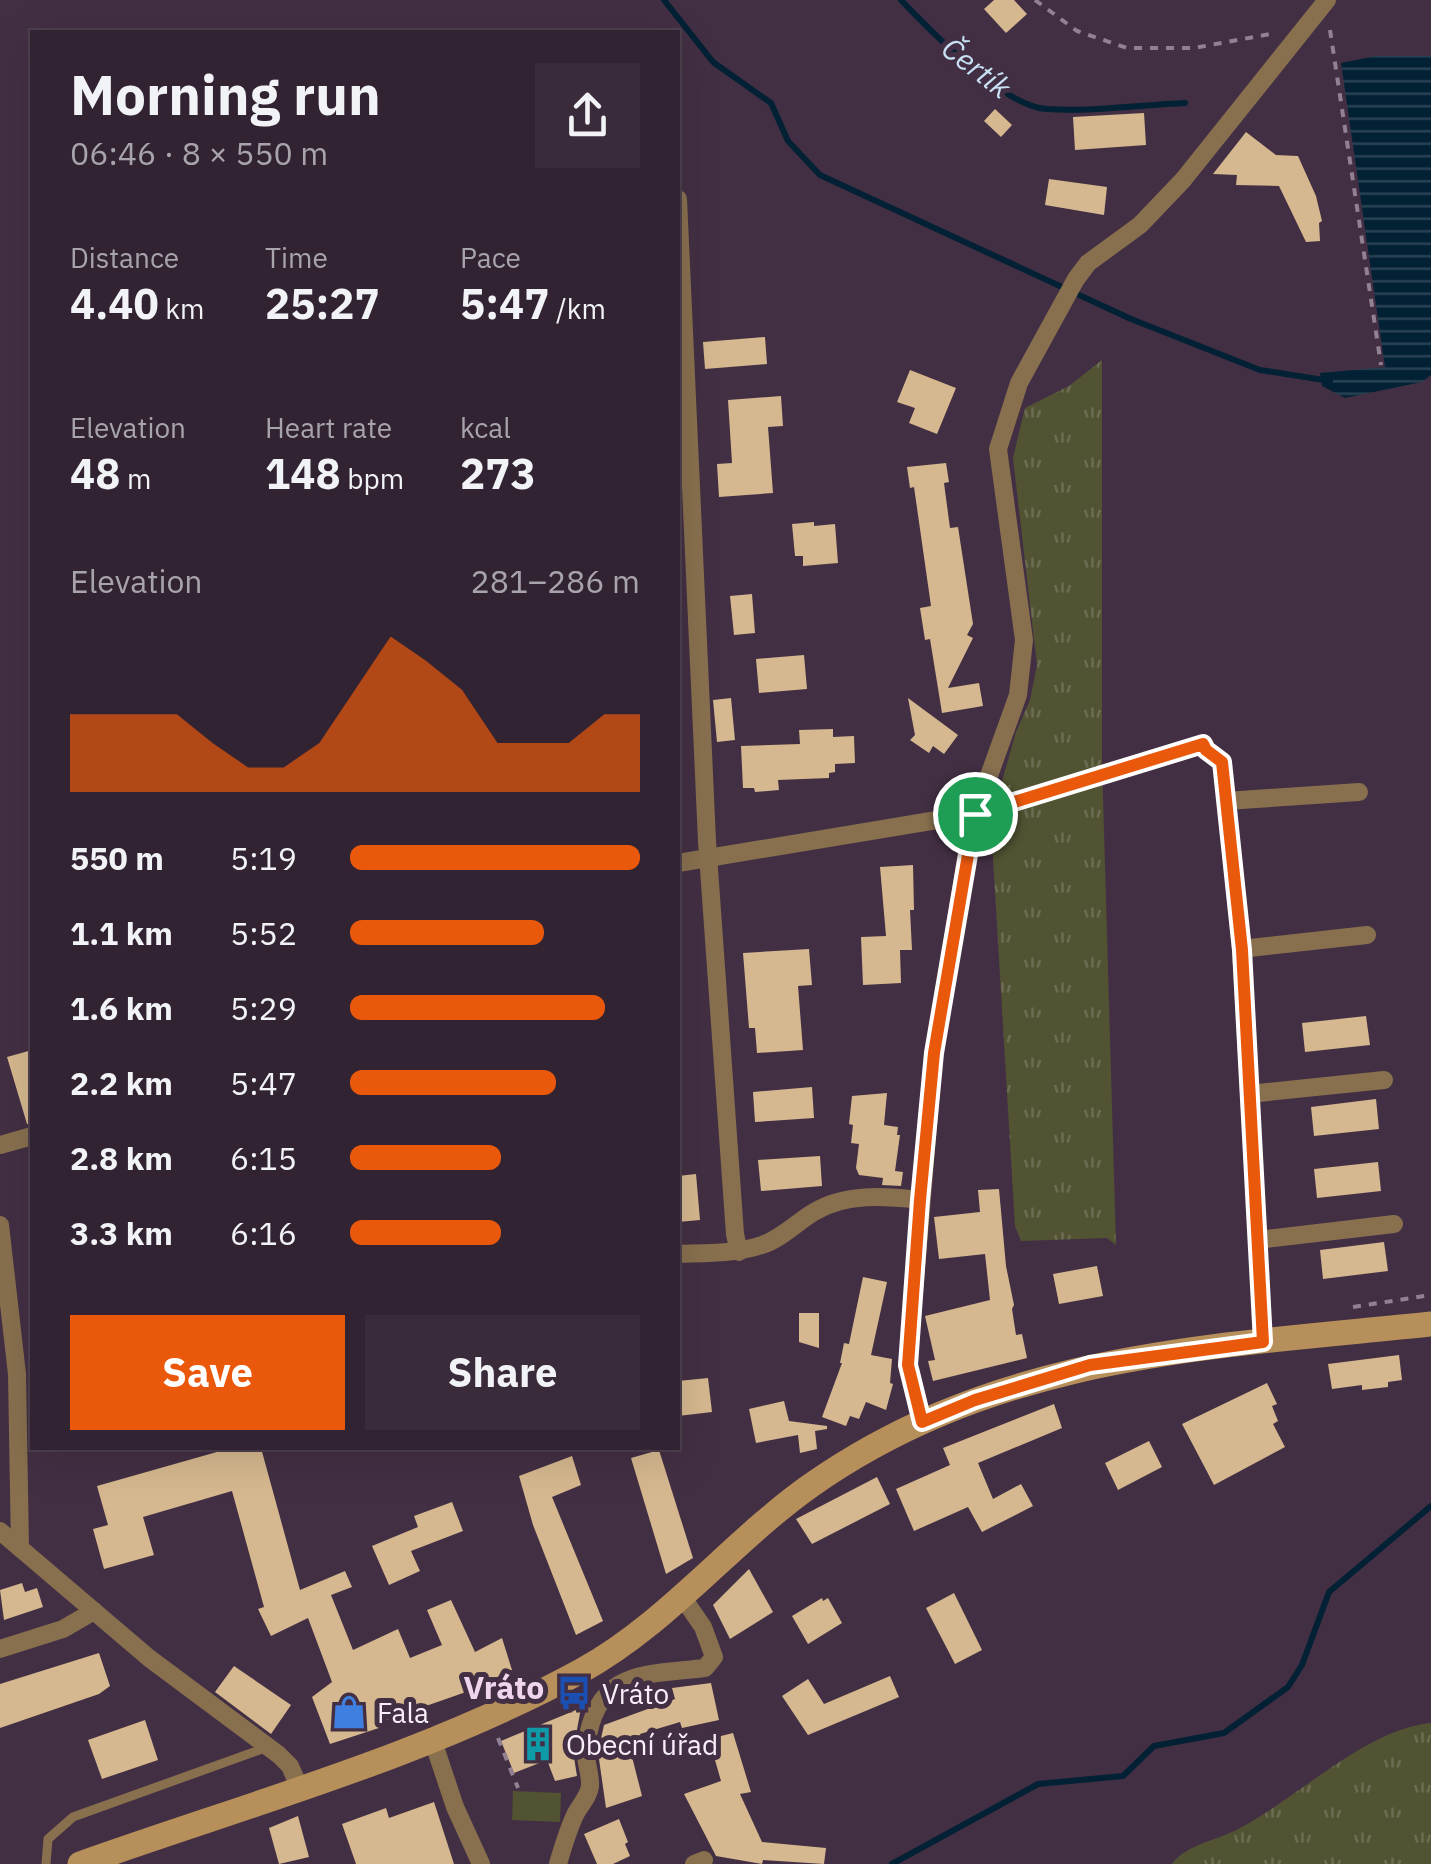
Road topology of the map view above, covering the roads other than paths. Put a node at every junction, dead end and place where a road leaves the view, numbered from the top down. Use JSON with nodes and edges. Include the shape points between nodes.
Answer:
{"nodes":[{"id":1,"x":1326,"y":0,"type":"edge"},
{"id":2,"x":680,"y":251,"type":"edge"},
{"id":3,"x":1222,"y":762,"type":"road end"},
{"id":4,"x":1359,"y":792,"type":"dead end"},
{"id":5,"x":1226,"y":801,"type":"junction"},
{"id":6,"x":974,"y":818,"type":"junction"},
{"id":7,"x":708,"y":858,"type":"junction"},
{"id":8,"x":680,"y":863,"type":"edge"},
{"id":9,"x":1367,"y":935,"type":"dead end"},
{"id":10,"x":1242,"y":950,"type":"junction"},
{"id":11,"x":1384,"y":1080,"type":"dead end"},
{"id":12,"x":1250,"y":1094,"type":"junction"},
{"id":13,"x":30,"y":1136,"type":"edge"},
{"id":14,"x":0,"y":1144,"type":"edge"},
{"id":15,"x":920,"y":1200,"type":"junction"},
{"id":16,"x":1394,"y":1224,"type":"dead end"},
{"id":17,"x":0,"y":1225,"type":"edge"},
{"id":18,"x":1257,"y":1240,"type":"junction"},
{"id":19,"x":739,"y":1252,"type":"junction"},
{"id":20,"x":680,"y":1254,"type":"edge"},
{"id":21,"x":1431,"y":1324,"type":"edge"},
{"id":22,"x":1263,"y":1342,"type":"junction"},
{"id":23,"x":25,"y":1372,"type":"edge"},
{"id":24,"x":922,"y":1422,"type":"junction"},
{"id":25,"x":0,"y":1531,"type":"edge"},
{"id":26,"x":20,"y":1548,"type":"junction"},
{"id":27,"x":683,"y":1598,"type":"junction"},
{"id":28,"x":94,"y":1611,"type":"junction"},
{"id":29,"x":0,"y":1649,"type":"edge"},
{"id":30,"x":433,"y":1741,"type":"junction"},
{"id":31,"x":268,"y":1747,"type":"junction"},
{"id":32,"x":300,"y":1789,"type":"junction"},
{"id":33,"x":46,"y":1864,"type":"edge"},
{"id":34,"x":80,"y":1864,"type":"edge"},
{"id":35,"x":481,"y":1864,"type":"edge"},
{"id":36,"x":558,"y":1864,"type":"edge"}],
"edges":[{"from":1,"to":6,"type":"street","via":[[1183,180],[1140,225],[1088,263],[1019,383],[998,450],[1024,640],[1018,695]]},
{"from":2,"to":7,"type":"street"},
{"from":3,"to":5,"type":"street"},
{"from":4,"to":5,"type":"street"},
{"from":5,"to":10,"type":"street"},
{"from":6,"to":7,"type":"street"},
{"from":6,"to":15,"type":"street","via":[[934,1053]]},
{"from":7,"to":8,"type":"street"},
{"from":7,"to":19,"type":"street"},
{"from":9,"to":10,"type":"street"},
{"from":10,"to":12,"type":"street"},
{"from":11,"to":12,"type":"street"},
{"from":12,"to":18,"type":"street"},
{"from":13,"to":14,"type":"street"},
{"from":15,"to":19,"type":"street","via":[[839,1202],[767,1244]]},
{"from":15,"to":24,"type":"street","via":[[908,1365]]},
{"from":16,"to":18,"type":"street"},
{"from":17,"to":23,"type":"street"},
{"from":18,"to":22,"type":"street"},
{"from":19,"to":20,"type":"street"},
{"from":21,"to":22,"type":"main road"},
{"from":22,"to":24,"type":"main road","via":[[1090,1365]]},
{"from":23,"to":26,"type":"street"},
{"from":24,"to":27,"type":"main road","via":[[809,1487]]},
{"from":25,"to":26,"type":"street"},
{"from":26,"to":28,"type":"street"},
{"from":27,"to":30,"type":"main road","via":[[583,1670]]},
{"from":27,"to":36,"type":"street","via":[[714,1657],[705,1668],[630,1677],[596,1707],[585,1751],[588,1794]]},
{"from":28,"to":29,"type":"street","via":[[64,1629]]},
{"from":28,"to":31,"type":"street"},
{"from":30,"to":32,"type":"main road"},
{"from":30,"to":35,"type":"street"},
{"from":31,"to":32,"type":"street","via":[[290,1766]]},
{"from":31,"to":33,"type":"lane","via":[[73,1817],[48,1839]]},
{"from":32,"to":34,"type":"main road"}]}
